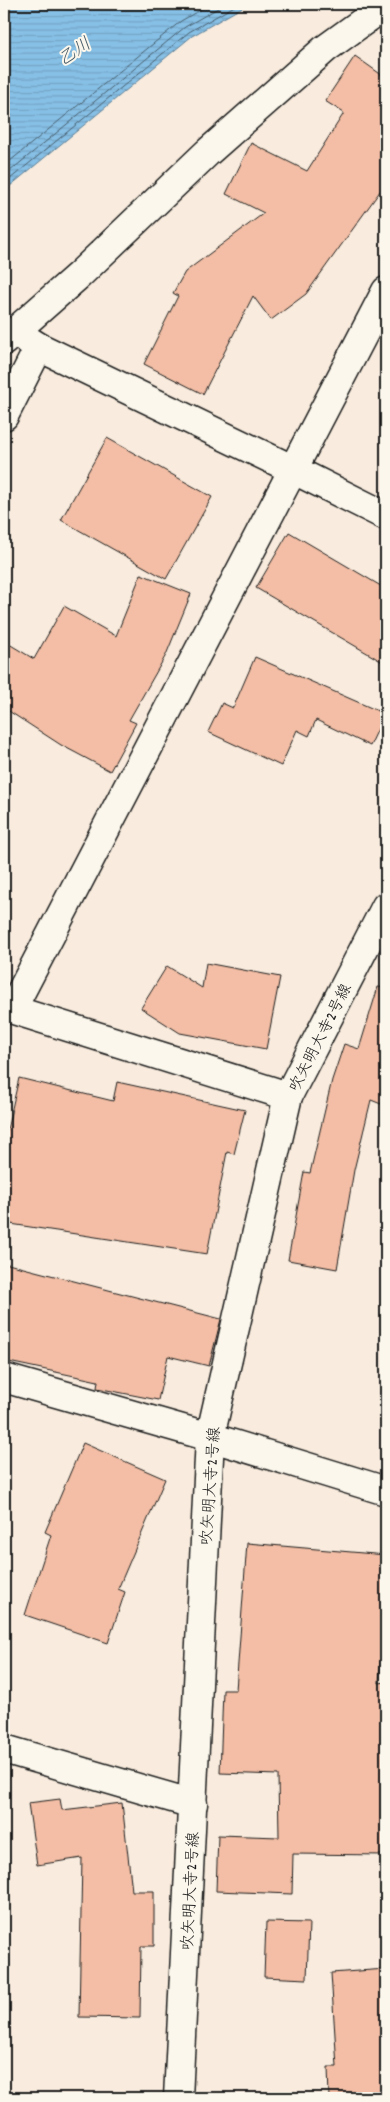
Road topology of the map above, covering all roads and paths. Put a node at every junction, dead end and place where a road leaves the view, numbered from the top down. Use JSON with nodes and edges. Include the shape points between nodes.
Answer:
{"nodes":[{"id":1,"x":386,"y":5,"type":"edge"},
{"id":2,"x":386,"y":291,"type":"edge"},
{"id":3,"x":9,"y":336,"type":"edge"},
{"id":4,"x":39,"y":347,"type":"junction"},
{"id":5,"x":4,"y":416,"type":"edge"},
{"id":6,"x":294,"y":470,"type":"junction"},
{"id":7,"x":386,"y":516,"type":"edge"},
{"id":8,"x":386,"y":906,"type":"edge"},
{"id":9,"x":8,"y":1008,"type":"edge"},
{"id":10,"x":288,"y":1096,"type":"junction"},
{"id":11,"x":4,"y":1378,"type":"edge"},
{"id":12,"x":210,"y":1437,"type":"junction"},
{"id":13,"x":386,"y":1491,"type":"edge"},
{"id":14,"x":4,"y":1749,"type":"edge"},
{"id":15,"x":193,"y":1804,"type":"junction"},
{"id":16,"x":178,"y":2098,"type":"edge"}],
"edges":[{"from":1,"to":3,"type":"street","via":[[325,49],[215,145],[79,275]]},
{"from":2,"to":6,"type":"street"},
{"from":3,"to":4,"type":"street"},
{"from":4,"to":5,"type":"street"},
{"from":4,"to":6,"type":"street"},
{"from":6,"to":7,"type":"street"},
{"from":6,"to":9,"type":"street"},
{"from":8,"to":10,"type":"street","name":"吹矢明大寺2号線"},
{"from":9,"to":10,"type":"street"},
{"from":10,"to":12,"type":"street","name":"吹矢明大寺2号線"},
{"from":11,"to":12,"type":"street"},
{"from":12,"to":13,"type":"street"},
{"from":12,"to":15,"type":"street","name":"吹矢明大寺2号線"},
{"from":14,"to":15,"type":"street"},
{"from":15,"to":16,"type":"street","name":"吹矢明大寺2号線"}]}
